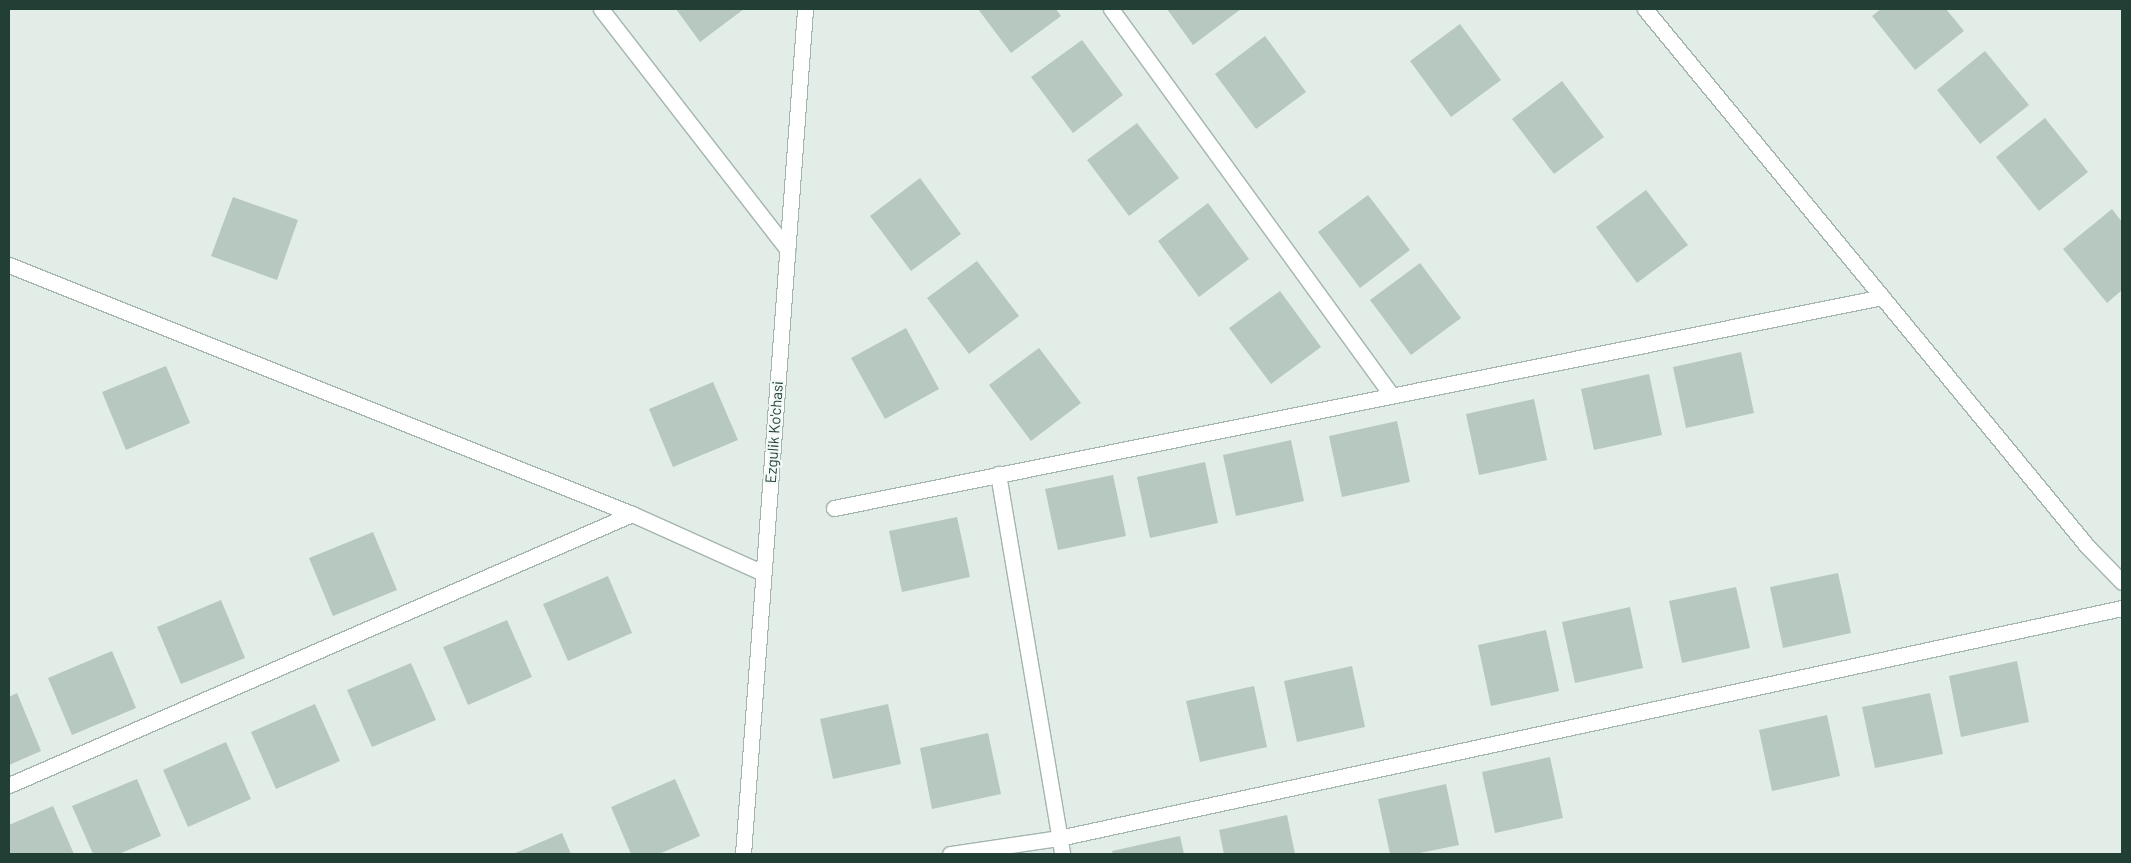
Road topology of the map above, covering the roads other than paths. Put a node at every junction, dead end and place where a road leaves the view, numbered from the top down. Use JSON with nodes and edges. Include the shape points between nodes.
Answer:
{"nodes":[{"id":1,"x":601,"y":9,"type":"edge"},
{"id":2,"x":804,"y":9,"type":"edge"},
{"id":3,"x":1111,"y":9,"type":"edge"},
{"id":4,"x":1645,"y":9,"type":"edge"},
{"id":5,"x":787,"y":249,"type":"junction"},
{"id":6,"x":9,"y":265,"type":"edge"},
{"id":7,"x":1882,"y":297,"type":"junction"},
{"id":8,"x":1391,"y":394,"type":"junction"},
{"id":9,"x":998,"y":474,"type":"junction"},
{"id":10,"x":834,"y":508,"type":"dead end"},
{"id":11,"x":632,"y":514,"type":"junction"},
{"id":12,"x":763,"y":573,"type":"junction"},
{"id":13,"x":2122,"y":582,"type":"edge"},
{"id":14,"x":2122,"y":608,"type":"edge"},
{"id":15,"x":9,"y":785,"type":"edge"},
{"id":16,"x":1059,"y":838,"type":"junction"},
{"id":17,"x":743,"y":854,"type":"edge"},
{"id":18,"x":950,"y":854,"type":"edge"},
{"id":19,"x":1062,"y":854,"type":"edge"}],
"edges":[{"from":1,"to":5,"type":"street"},
{"from":2,"to":5,"type":"street","name":"Ezgulik Ko'chasi"},
{"from":3,"to":8,"type":"street"},
{"from":4,"to":7,"type":"street"},
{"from":5,"to":12,"type":"street","name":"Ezgulik Ko'chasi"},
{"from":6,"to":11,"type":"street"},
{"from":7,"to":8,"type":"street"},
{"from":7,"to":13,"type":"street","via":[[2087,546]]},
{"from":8,"to":9,"type":"street"},
{"from":9,"to":10,"type":"street"},
{"from":9,"to":16,"type":"street"},
{"from":11,"to":12,"type":"street"},
{"from":11,"to":15,"type":"street"},
{"from":12,"to":17,"type":"street","name":"Ezgulik Ko'chasi"},
{"from":14,"to":16,"type":"street"},
{"from":16,"to":18,"type":"street"},
{"from":16,"to":19,"type":"street"}]}
